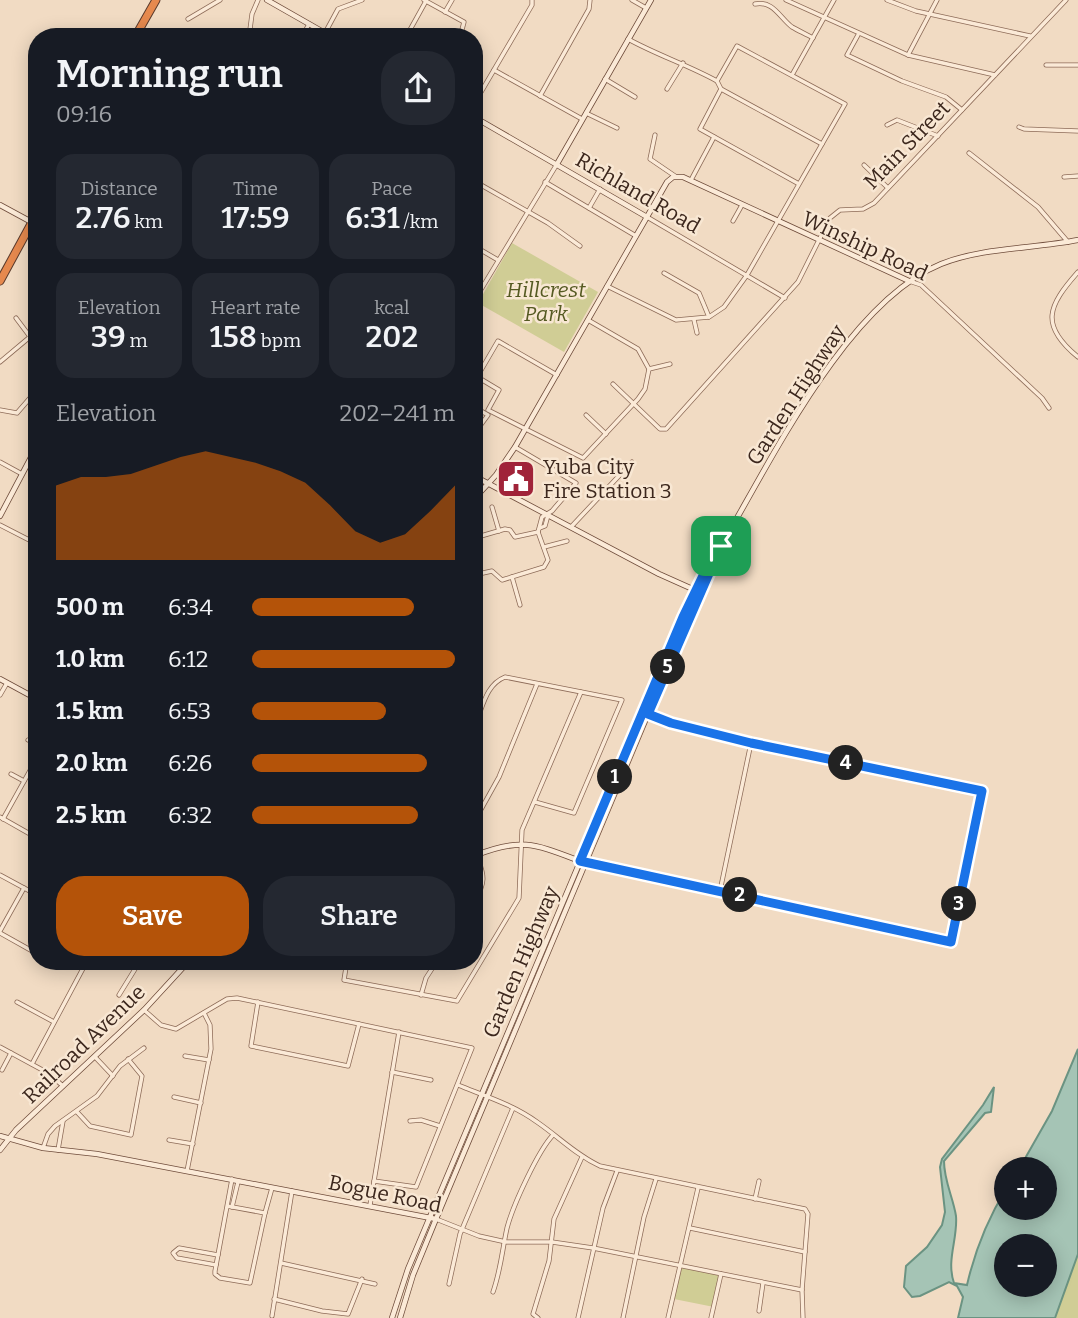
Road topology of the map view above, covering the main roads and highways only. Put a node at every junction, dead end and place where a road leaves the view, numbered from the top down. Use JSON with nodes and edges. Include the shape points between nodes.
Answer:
{"nodes":[{"id":1,"x":156,"y":0,"type":"edge"},
{"id":2,"x":267,"y":0,"type":"edge"},
{"id":3,"x":651,"y":0,"type":"edge"},
{"id":4,"x":140,"y":28,"type":"edge"},
{"id":5,"x":316,"y":28,"type":"edge"},
{"id":6,"x":483,"y":122,"type":"edge"},
{"id":7,"x":557,"y":164,"type":"junction"},
{"id":8,"x":0,"y":205,"type":"edge"},
{"id":9,"x":647,"y":216,"type":"junction"},
{"id":10,"x":28,"y":220,"type":"edge"},
{"id":11,"x":28,"y":233,"type":"edge"},
{"id":12,"x":1078,"y":240,"type":"edge"},
{"id":13,"x":0,"y":281,"type":"edge"},
{"id":14,"x":909,"y":281,"type":"junction"},
{"id":15,"x":28,"y":463,"type":"edge"},
{"id":16,"x":483,"y":481,"type":"edge"},
{"id":17,"x":488,"y":484,"type":"junction"},
{"id":18,"x":483,"y":489,"type":"edge"},
{"id":19,"x":0,"y":516,"type":"edge"},
{"id":20,"x":698,"y":591,"type":"junction"},
{"id":21,"x":0,"y":679,"type":"edge"},
{"id":22,"x":28,"y":694,"type":"edge"},
{"id":23,"x":483,"y":853,"type":"edge"},
{"id":24,"x":583,"y":862,"type":"junction"},
{"id":25,"x":181,"y":970,"type":"edge"},
{"id":26,"x":485,"y":1096,"type":"junction"},
{"id":27,"x":0,"y":1136,"type":"edge"},
{"id":28,"x":8,"y":1139,"type":"junction"},
{"id":29,"x":0,"y":1150,"type":"edge"},
{"id":30,"x":430,"y":1217,"type":"junction"},
{"id":31,"x":436,"y":1219,"type":"junction"},
{"id":32,"x":393,"y":1318,"type":"edge"},
{"id":33,"x":400,"y":1318,"type":"edge"}],
"edges":[{"from":1,"to":4,"type":"highway"},
{"from":2,"to":5,"type":"main road"},
{"from":3,"to":7,"type":"main road"},
{"from":6,"to":7,"type":"main road","name":"Richland Road"},
{"from":7,"to":9,"type":"main road","name":"Richland Road"},
{"from":8,"to":10,"type":"main road"},
{"from":9,"to":14,"type":"main road","name":"Winship Road","via":[[675,176]]},
{"from":9,"to":17,"type":"main road","via":[[515,447]]},
{"from":11,"to":13,"type":"highway"},
{"from":12,"to":14,"type":"main road","name":"Garden Highway","via":[[965,257]]},
{"from":14,"to":20,"type":"main road","name":"Garden Highway","via":[[849,338],[715,551]]},
{"from":15,"to":19,"type":"main road"},
{"from":16,"to":17,"type":"main road"},
{"from":17,"to":18,"type":"main road"},
{"from":17,"to":20,"type":"main road"},
{"from":20,"to":24,"type":"main road","name":"Garden Highway"},
{"from":21,"to":22,"type":"main road"},
{"from":23,"to":24,"type":"main road","via":[[521,843]]},
{"from":24,"to":26,"type":"main road","name":"Garden Highway"},
{"from":25,"to":28,"type":"main road","name":"Railroad Avenue"},
{"from":26,"to":30,"type":"main road","name":"Garden Highway"},
{"from":26,"to":31,"type":"main road","name":"Garden Highway"},
{"from":27,"to":28,"type":"main road","name":"Bogue Road"},
{"from":28,"to":29,"type":"main road","name":"Railroad Avenue"},
{"from":28,"to":30,"type":"main road","name":"Bogue Road"},
{"from":30,"to":31,"type":"main road","name":"Bogue Road"},
{"from":30,"to":32,"type":"main road","name":"Garden Highway"},
{"from":31,"to":33,"type":"main road","name":"Garden Highway"}]}
